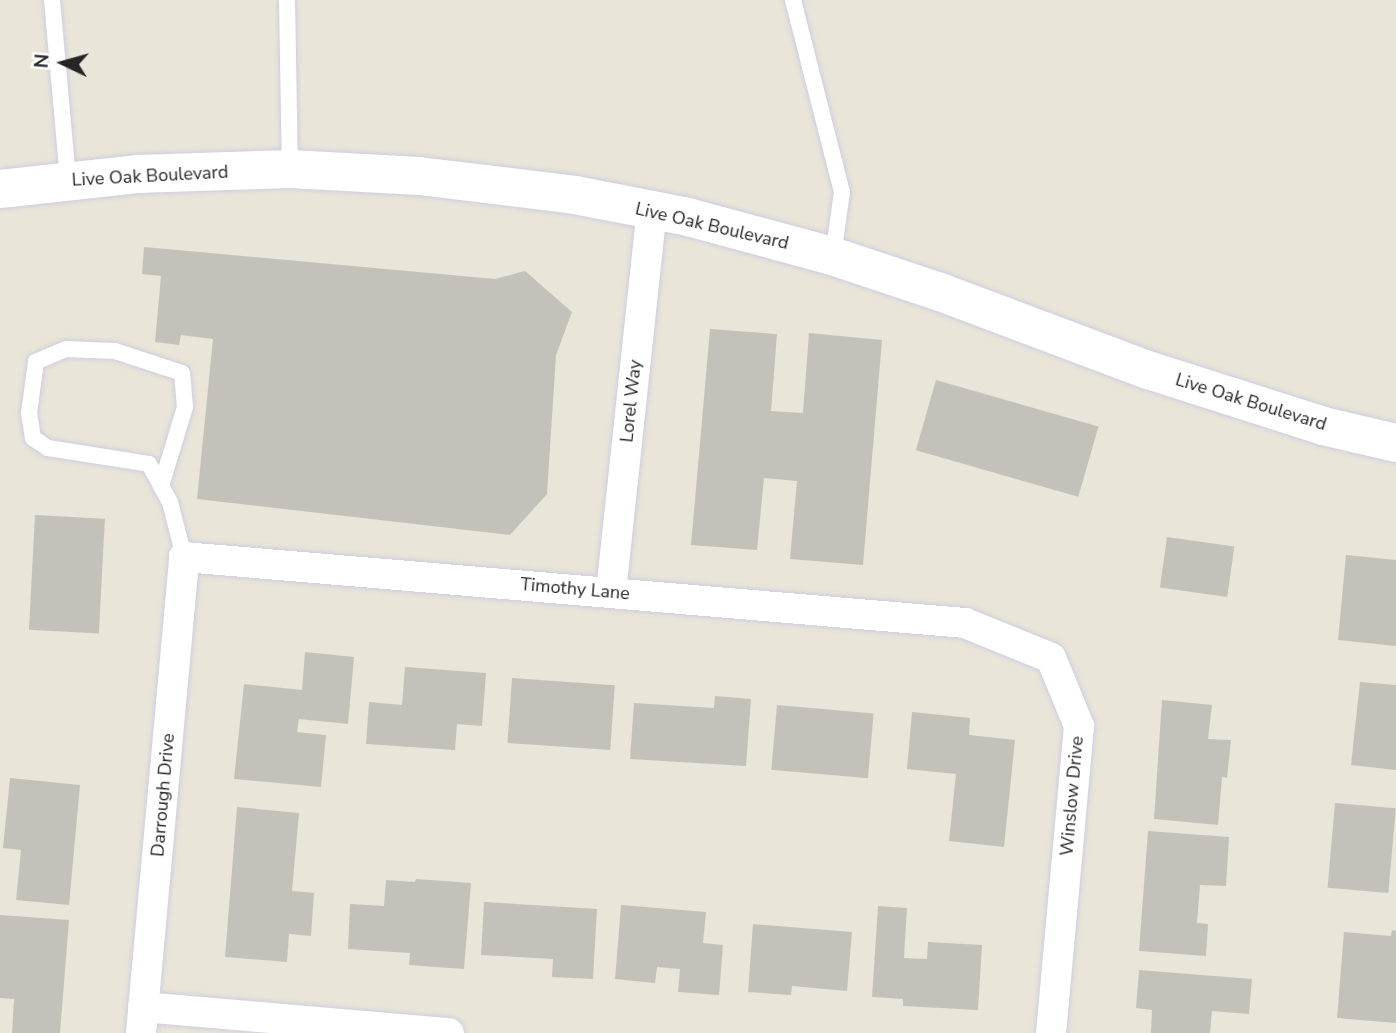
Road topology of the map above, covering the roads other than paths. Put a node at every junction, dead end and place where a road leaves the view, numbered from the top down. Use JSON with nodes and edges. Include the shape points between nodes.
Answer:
{"nodes":[{"id":1,"x":52,"y":0,"type":"edge"},
{"id":2,"x":287,"y":0,"type":"edge"},
{"id":3,"x":796,"y":3,"type":"edge"},
{"id":4,"x":290,"y":169,"type":"junction"},
{"id":5,"x":68,"y":180,"type":"junction"},
{"id":6,"x":0,"y":188,"type":"edge"},
{"id":7,"x":652,"y":210,"type":"junction"},
{"id":8,"x":833,"y":256,"type":"junction"},
{"id":9,"x":1396,"y":443,"type":"edge"},
{"id":10,"x":161,"y":486,"type":"junction"},
{"id":11,"x":184,"y":557,"type":"junction"},
{"id":12,"x":611,"y":593,"type":"junction"},
{"id":13,"x":965,"y":623,"type":"joint"},
{"id":14,"x":142,"y":1020,"type":"edge"},
{"id":15,"x":449,"y":1033,"type":"edge"},
{"id":16,"x":1051,"y":1033,"type":"edge"}],
"edges":[{"from":1,"to":5,"type":"lane"},
{"from":2,"to":4,"type":"lane"},
{"from":3,"to":8,"type":"lane","via":[[842,192]]},
{"from":4,"to":5,"type":"main road","name":"Live Oak Boulevard"},
{"from":4,"to":7,"type":"main road","name":"Live Oak Boulevard","via":[[502,184]]},
{"from":5,"to":6,"type":"main road","name":"Live Oak Boulevard"},
{"from":7,"to":8,"type":"main road","name":"Live Oak Boulevard"},
{"from":7,"to":12,"type":"street","name":"Lorel Way"},
{"from":8,"to":9,"type":"main road","name":"Live Oak Boulevard","via":[[1172,378],[1323,426]]},
{"from":10,"to":10,"type":"lane","via":[[149,464],[48,448],[33,438],[29,413],[36,362],[66,349],[115,351],[183,373],[185,407]]},
{"from":10,"to":11,"type":"lane","via":[[170,502]]},
{"from":11,"to":12,"type":"street","name":"Timothy Lane"},
{"from":11,"to":14,"type":"street","name":"Darrough Drive"},
{"from":12,"to":13,"type":"street","name":"Timothy Lane"},
{"from":13,"to":16,"type":"street","name":"Winslow Drive","via":[[1051,658],[1079,726]]},
{"from":14,"to":15,"type":"street"}]}
